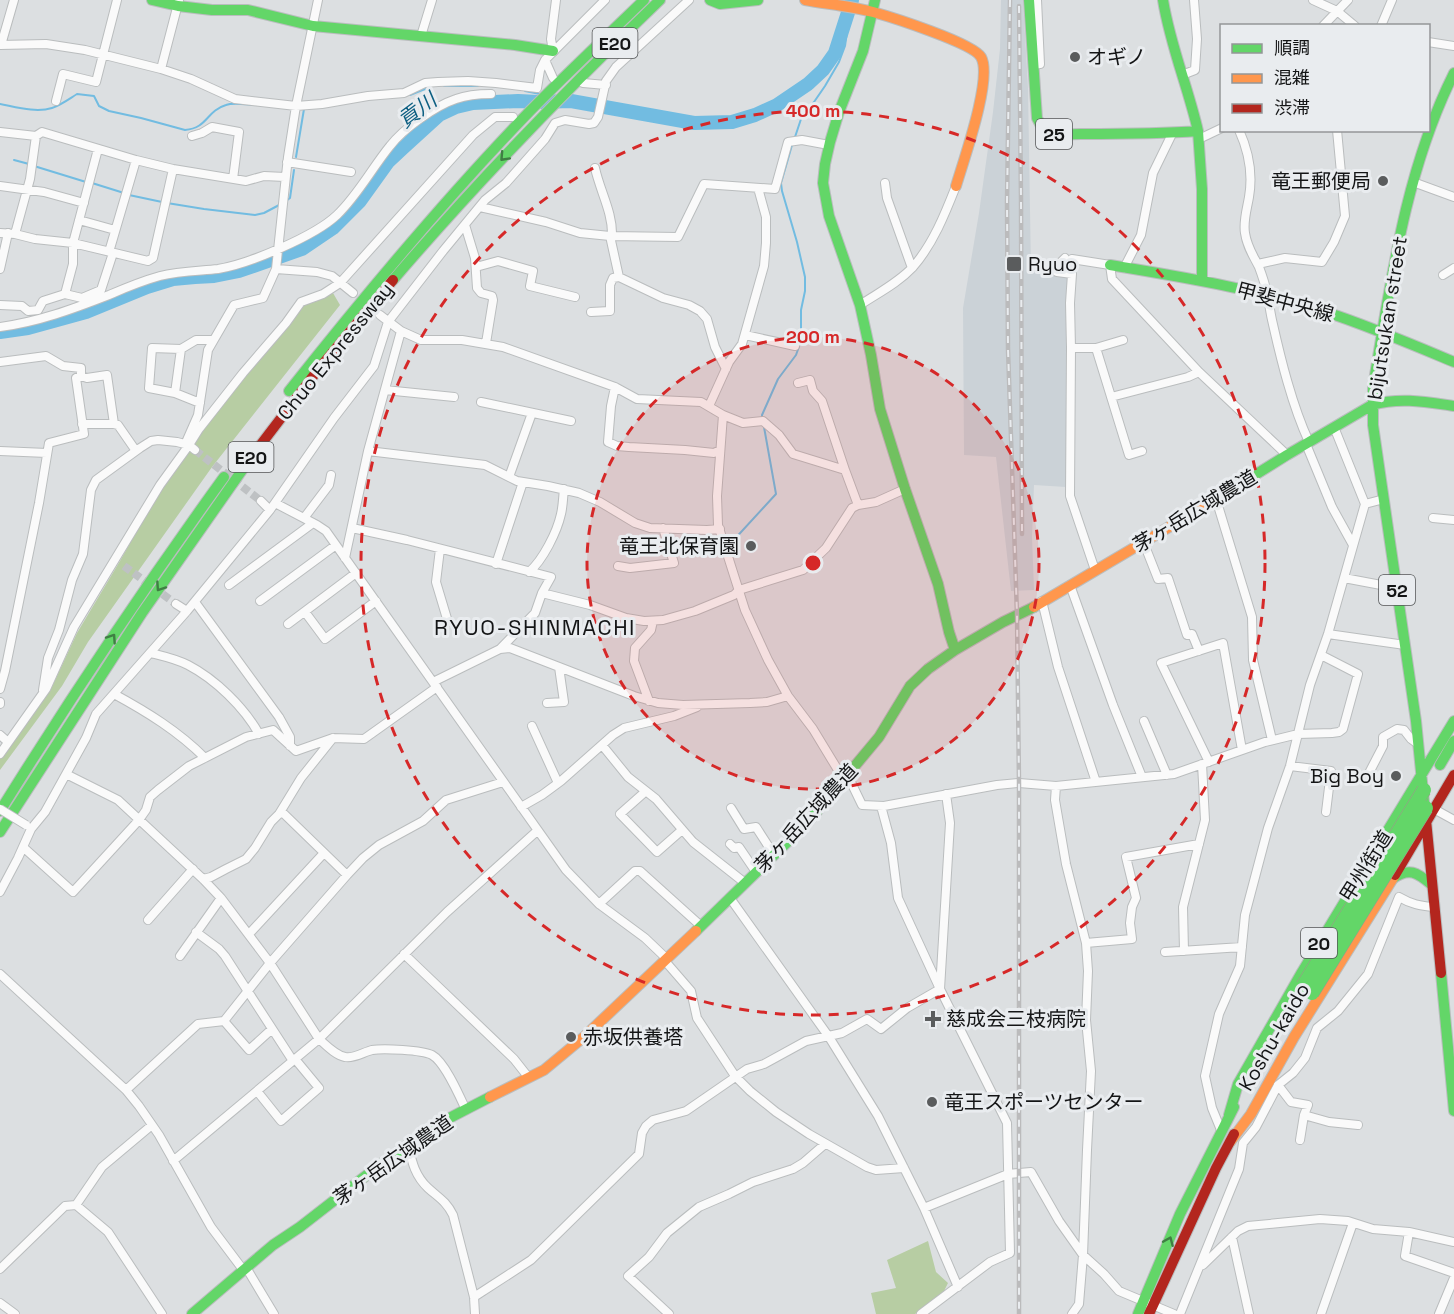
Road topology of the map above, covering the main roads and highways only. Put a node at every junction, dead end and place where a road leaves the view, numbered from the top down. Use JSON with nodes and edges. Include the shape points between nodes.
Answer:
{"nodes":[{"id":1,"x":152,"y":0,"type":"edge"},
{"id":2,"x":644,"y":0,"type":"edge"},
{"id":3,"x":660,"y":0,"type":"edge"},
{"id":4,"x":710,"y":0,"type":"edge"},
{"id":5,"x":758,"y":0,"type":"edge"},
{"id":6,"x":805,"y":0,"type":"edge"},
{"id":7,"x":1029,"y":0,"type":"edge"},
{"id":8,"x":1162,"y":0,"type":"edge"},
{"id":9,"x":178,"y":3,"type":"edge"},
{"id":10,"x":874,"y":6,"type":"edge"},
{"id":11,"x":549,"y":56,"type":"road end"},
{"id":12,"x":1454,"y":73,"type":"edge"},
{"id":13,"x":566,"y":83,"type":"junction"},
{"id":14,"x":1449,"y":92,"type":"edge"},
{"id":15,"x":1198,"y":135,"type":"junction"},
{"id":16,"x":956,"y":186,"type":"road end"},
{"id":17,"x":1110,"y":265,"type":"road end"},
{"id":18,"x":1202,"y":280,"type":"junction"},
{"id":19,"x":1383,"y":333,"type":"junction"},
{"id":20,"x":1454,"y":362,"type":"edge"},
{"id":21,"x":1372,"y":405,"type":"junction"},
{"id":22,"x":1454,"y":406,"type":"edge"},
{"id":23,"x":955,"y":650,"type":"junction"},
{"id":24,"x":1416,"y":721,"type":"junction"},
{"id":25,"x":1452,"y":732,"type":"edge"},
{"id":26,"x":57,"y":742,"type":"junction"},
{"id":27,"x":1454,"y":762,"type":"edge"},
{"id":28,"x":27,"y":767,"type":"junction"},
{"id":29,"x":1454,"y":775,"type":"edge"},
{"id":30,"x":1421,"y":776,"type":"junction"},
{"id":31,"x":0,"y":803,"type":"edge"},
{"id":32,"x":0,"y":810,"type":"edge"},
{"id":33,"x":1430,"y":814,"type":"junction"},
{"id":34,"x":0,"y":832,"type":"edge"},
{"id":35,"x":0,"y":846,"type":"edge"},
{"id":36,"x":1392,"y":879,"type":"junction"},
{"id":37,"x":1432,"y":885,"type":"junction"},
{"id":38,"x":1308,"y":989,"type":"junction"},
{"id":39,"x":1448,"y":998,"type":"edge"},
{"id":40,"x":1454,"y":1111,"type":"edge"},
{"id":41,"x":1229,"y":1115,"type":"junction"},
{"id":42,"x":1225,"y":1136,"type":"junction"},
{"id":43,"x":1146,"y":1309,"type":"edge"},
{"id":44,"x":199,"y":1312,"type":"edge"}],
"edges":[{"from":1,"to":9,"type":"main road"},
{"from":2,"to":13,"type":"main road","name":"Chuo Expressway","number":"E20"},
{"from":3,"to":13,"type":"main road","name":"Chuo Expressway","number":"E20"},
{"from":4,"to":5,"type":"main road","via":[[720,4]]},
{"from":6,"to":10,"type":"main road","via":[[859,9]]},
{"from":7,"to":15,"type":"main road","number":"25","via":[[1037,118],[1042,129],[1054,134]]},
{"from":8,"to":15,"type":"main road"},
{"from":9,"to":11,"type":"main road","via":[[212,10],[248,10],[313,26],[514,45]]},
{"from":10,"to":16,"type":"main road","via":[[953,39],[982,58],[980,106]]},
{"from":10,"to":23,"type":"main road","via":[[863,51],[829,145],[824,183],[829,216],[860,304],[880,409],[938,584]]},
{"from":12,"to":14,"type":"main road","name":"bijutsukan street","number":"52"},
{"from":13,"to":26,"type":"main road","name":"Chuo Expressway","number":"E20","one_way":true,"via":[[548,119],[463,200],[358,321],[271,430],[165,578]]},
{"from":28,"to":13,"type":"main road","name":"Chuo Expressway","number":"E20","one_way":true,"via":[[157,571],[264,423],[394,262],[530,111]]},
{"from":14,"to":19,"type":"main road","name":"bijutsukan street","number":"52","via":[[1413,182],[1398,242]]},
{"from":15,"to":18,"type":"main road"},
{"from":17,"to":18,"type":"main road","name":"甲斐中央線"},
{"from":18,"to":19,"type":"main road","name":"甲斐中央線","via":[[1324,311]]},
{"from":19,"to":20,"type":"main road","name":"甲斐中央線"},
{"from":19,"to":21,"type":"main road","name":"bijutsukan street","number":"52"},
{"from":21,"to":22,"type":"main road","name":"茅ヶ岳広域農道","via":[[1414,399]]},
{"from":21,"to":23,"type":"main road","name":"茅ヶ岳広域農道"},
{"from":21,"to":24,"type":"main road","name":"bijutsukan street","number":"52"},
{"from":23,"to":44,"type":"main road","name":"茅ヶ岳広域農道","via":[[910,686],[879,737],[809,821],[585,1036],[544,1070],[443,1121],[381,1164],[273,1245]]},
{"from":24,"to":25,"type":"main road","via":[[1432,735]]},
{"from":24,"to":30,"type":"main road","name":"bijutsukan street","number":"52"},
{"from":25,"to":30,"type":"main road","name":"甲州街道"},
{"from":25,"to":38,"type":"main road","name":"Koshu-kaido","number":"20","bridge":true},
{"from":26,"to":34,"type":"main road","name":"Chuo Expressway","number":"E20"},
{"from":26,"to":35,"type":"main road"},
{"from":27,"to":38,"type":"main road","name":"Koshu-kaido","number":"20","bridge":true},
{"from":28,"to":31,"type":"main road"},
{"from":28,"to":32,"type":"main road","name":"Chuo Expressway","number":"E20"},
{"from":29,"to":33,"type":"main road"},
{"from":30,"to":33,"type":"main road","name":"bijutsukan street","number":"52"},
{"from":30,"to":41,"type":"main road","name":"甲州街道","number":"20","via":[[1238,1084]]},
{"from":33,"to":36,"type":"main road","number":"20"},
{"from":33,"to":37,"type":"main road","name":"bijutsukan street"},
{"from":36,"to":37,"type":"main road","via":[[1411,871]]},
{"from":36,"to":42,"type":"main road","number":"20","via":[[1294,1036],[1244,1125]]},
{"from":37,"to":39,"type":"main road","name":"bijutsukan street"},
{"from":38,"to":41,"type":"main road","name":"Koshu-kaido","number":"20"},
{"from":38,"to":42,"type":"main road","name":"Koshu-kaido","number":"20"},
{"from":39,"to":40,"type":"main road","name":"bijutsukan street"},
{"from":41,"to":42,"type":"main road","name":"Koshu-kaido","number":"20"},
{"from":43,"to":42,"type":"main road","name":"Koshu-kaido","number":"20","one_way":true,"via":[[1180,1214]]},
{"from":42,"to":43,"type":"main road","name":"Koshu-kaido","number":"20","via":[[1225,1174]]}]}
